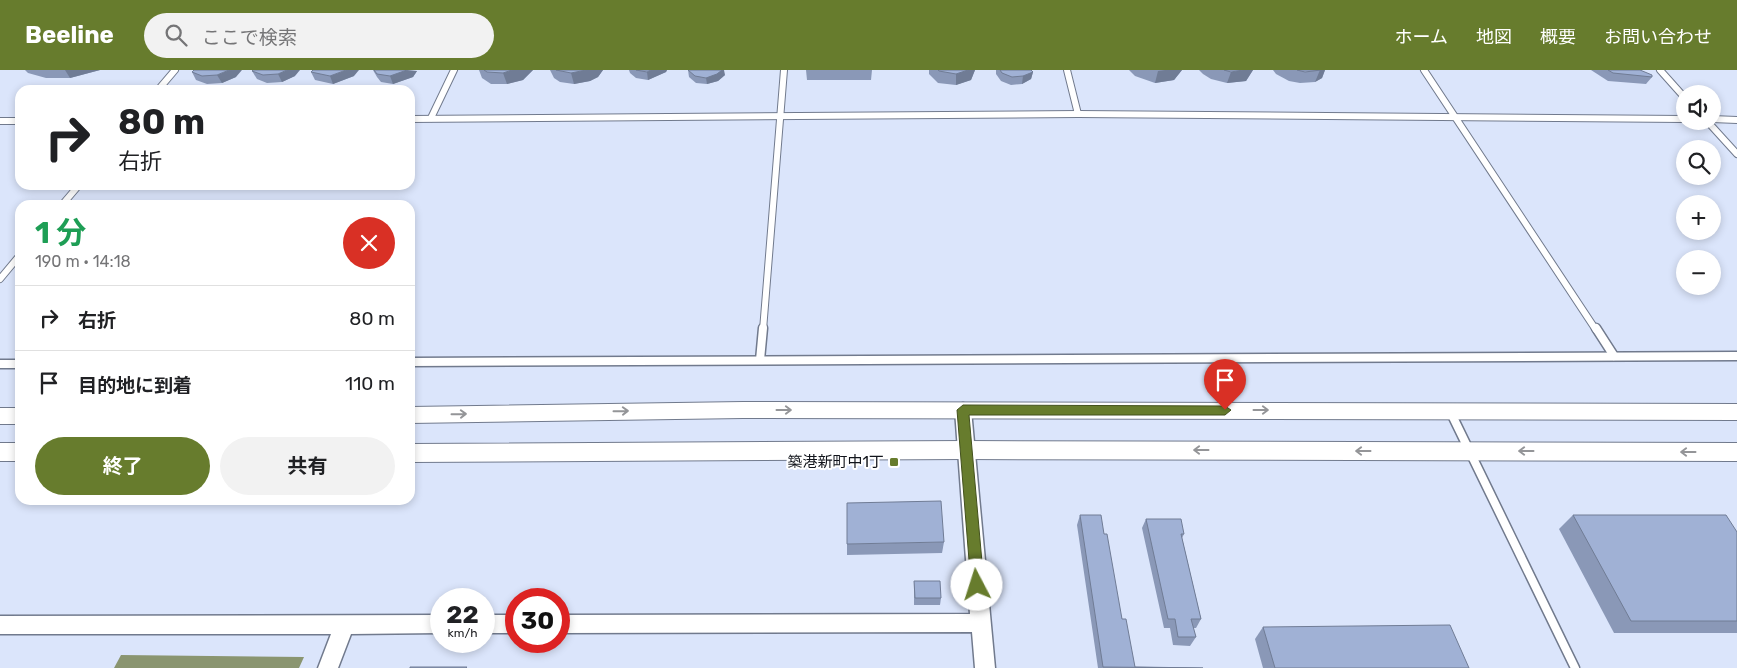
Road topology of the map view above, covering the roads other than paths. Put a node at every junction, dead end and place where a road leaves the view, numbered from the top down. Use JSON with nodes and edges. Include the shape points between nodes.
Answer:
{"nodes":[{"id":1,"x":175,"y":70,"type":"edge"},
{"id":2,"x":454,"y":70,"type":"edge"},
{"id":3,"x":784,"y":70,"type":"edge"},
{"id":4,"x":1067,"y":70,"type":"edge"},
{"id":5,"x":1424,"y":70,"type":"edge"},
{"id":6,"x":1660,"y":70,"type":"edge"},
{"id":7,"x":162,"y":85,"type":"edge"},
{"id":8,"x":1676,"y":88,"type":"edge"},
{"id":9,"x":1078,"y":114,"type":"junction"},
{"id":10,"x":1455,"y":116,"type":"junction"},
{"id":11,"x":415,"y":118,"type":"edge"},
{"id":12,"x":431,"y":118,"type":"junction"},
{"id":13,"x":782,"y":118,"type":"junction"},
{"id":14,"x":1676,"y":119,"type":"edge"},
{"id":15,"x":1721,"y":120,"type":"edge"},
{"id":16,"x":1737,"y":120,"type":"edge"},
{"id":17,"x":0,"y":121,"type":"edge"},
{"id":18,"x":15,"y":121,"type":"edge"},
{"id":19,"x":1715,"y":130,"type":"edge"},
{"id":20,"x":1737,"y":154,"type":"edge"},
{"id":21,"x":75,"y":190,"type":"edge"},
{"id":22,"x":66,"y":200,"type":"edge"},
{"id":23,"x":15,"y":261,"type":"edge"},
{"id":24,"x":0,"y":279,"type":"edge"},
{"id":25,"x":1614,"y":356,"type":"junction"},
{"id":26,"x":1737,"y":356,"type":"edge"},
{"id":27,"x":760,"y":360,"type":"junction"},
{"id":28,"x":415,"y":362,"type":"edge"},
{"id":29,"x":0,"y":364,"type":"edge"},
{"id":30,"x":15,"y":364,"type":"edge"},
{"id":31,"x":963,"y":410,"type":"junction"},
{"id":32,"x":1450,"y":411,"type":"junction"},
{"id":33,"x":1737,"y":412,"type":"edge"},
{"id":34,"x":415,"y":415,"type":"edge"},
{"id":35,"x":0,"y":416,"type":"edge"},
{"id":36,"x":15,"y":416,"type":"edge"},
{"id":37,"x":966,"y":450,"type":"junction"},
{"id":38,"x":1470,"y":451,"type":"junction"},
{"id":39,"x":0,"y":452,"type":"edge"},
{"id":40,"x":15,"y":452,"type":"edge"},
{"id":41,"x":1737,"y":452,"type":"edge"},
{"id":42,"x":415,"y":453,"type":"edge"},
{"id":43,"x":981,"y":623,"type":"junction"},
{"id":44,"x":344,"y":624,"type":"junction"},
{"id":45,"x":430,"y":624,"type":"edge"},
{"id":46,"x":570,"y":624,"type":"edge"},
{"id":47,"x":0,"y":625,"type":"edge"},
{"id":48,"x":328,"y":668,"type":"edge"},
{"id":49,"x":984,"y":668,"type":"edge"},
{"id":50,"x":1575,"y":668,"type":"edge"}],
"edges":[{"from":1,"to":7,"type":"lane"},
{"from":2,"to":12,"type":"lane"},
{"from":3,"to":13,"type":"lane"},
{"from":4,"to":9,"type":"lane"},
{"from":5,"to":10,"type":"lane"},
{"from":6,"to":8,"type":"lane"},
{"from":9,"to":10,"type":"lane"},
{"from":9,"to":13,"type":"lane"},
{"from":10,"to":14,"type":"lane"},
{"from":10,"to":25,"type":"lane"},
{"from":11,"to":12,"type":"lane"},
{"from":12,"to":13,"type":"lane"},
{"from":13,"to":27,"type":"lane"},
{"from":15,"to":16,"type":"lane"},
{"from":17,"to":18,"type":"lane"},
{"from":19,"to":20,"type":"lane"},
{"from":21,"to":22,"type":"lane"},
{"from":23,"to":24,"type":"lane"},
{"from":25,"to":26,"type":"lane"},
{"from":25,"to":27,"type":"lane"},
{"from":27,"to":28,"type":"lane"},
{"from":29,"to":30,"type":"lane"},
{"from":31,"to":32,"type":"street","one_way":true},
{"from":34,"to":31,"type":"street","one_way":true},
{"from":31,"to":37,"type":"street"},
{"from":32,"to":33,"type":"street"},
{"from":32,"to":38,"type":"lane"},
{"from":35,"to":36,"type":"street"},
{"from":38,"to":37,"type":"street","one_way":true},
{"from":37,"to":42,"type":"street"},
{"from":37,"to":43,"type":"street"},
{"from":41,"to":38,"type":"street","one_way":true},
{"from":38,"to":50,"type":"lane"},
{"from":39,"to":40,"type":"street"},
{"from":43,"to":46,"type":"street"},
{"from":43,"to":49,"type":"street"},
{"from":44,"to":45,"type":"street"},
{"from":44,"to":47,"type":"street"},
{"from":44,"to":48,"type":"street"}]}
